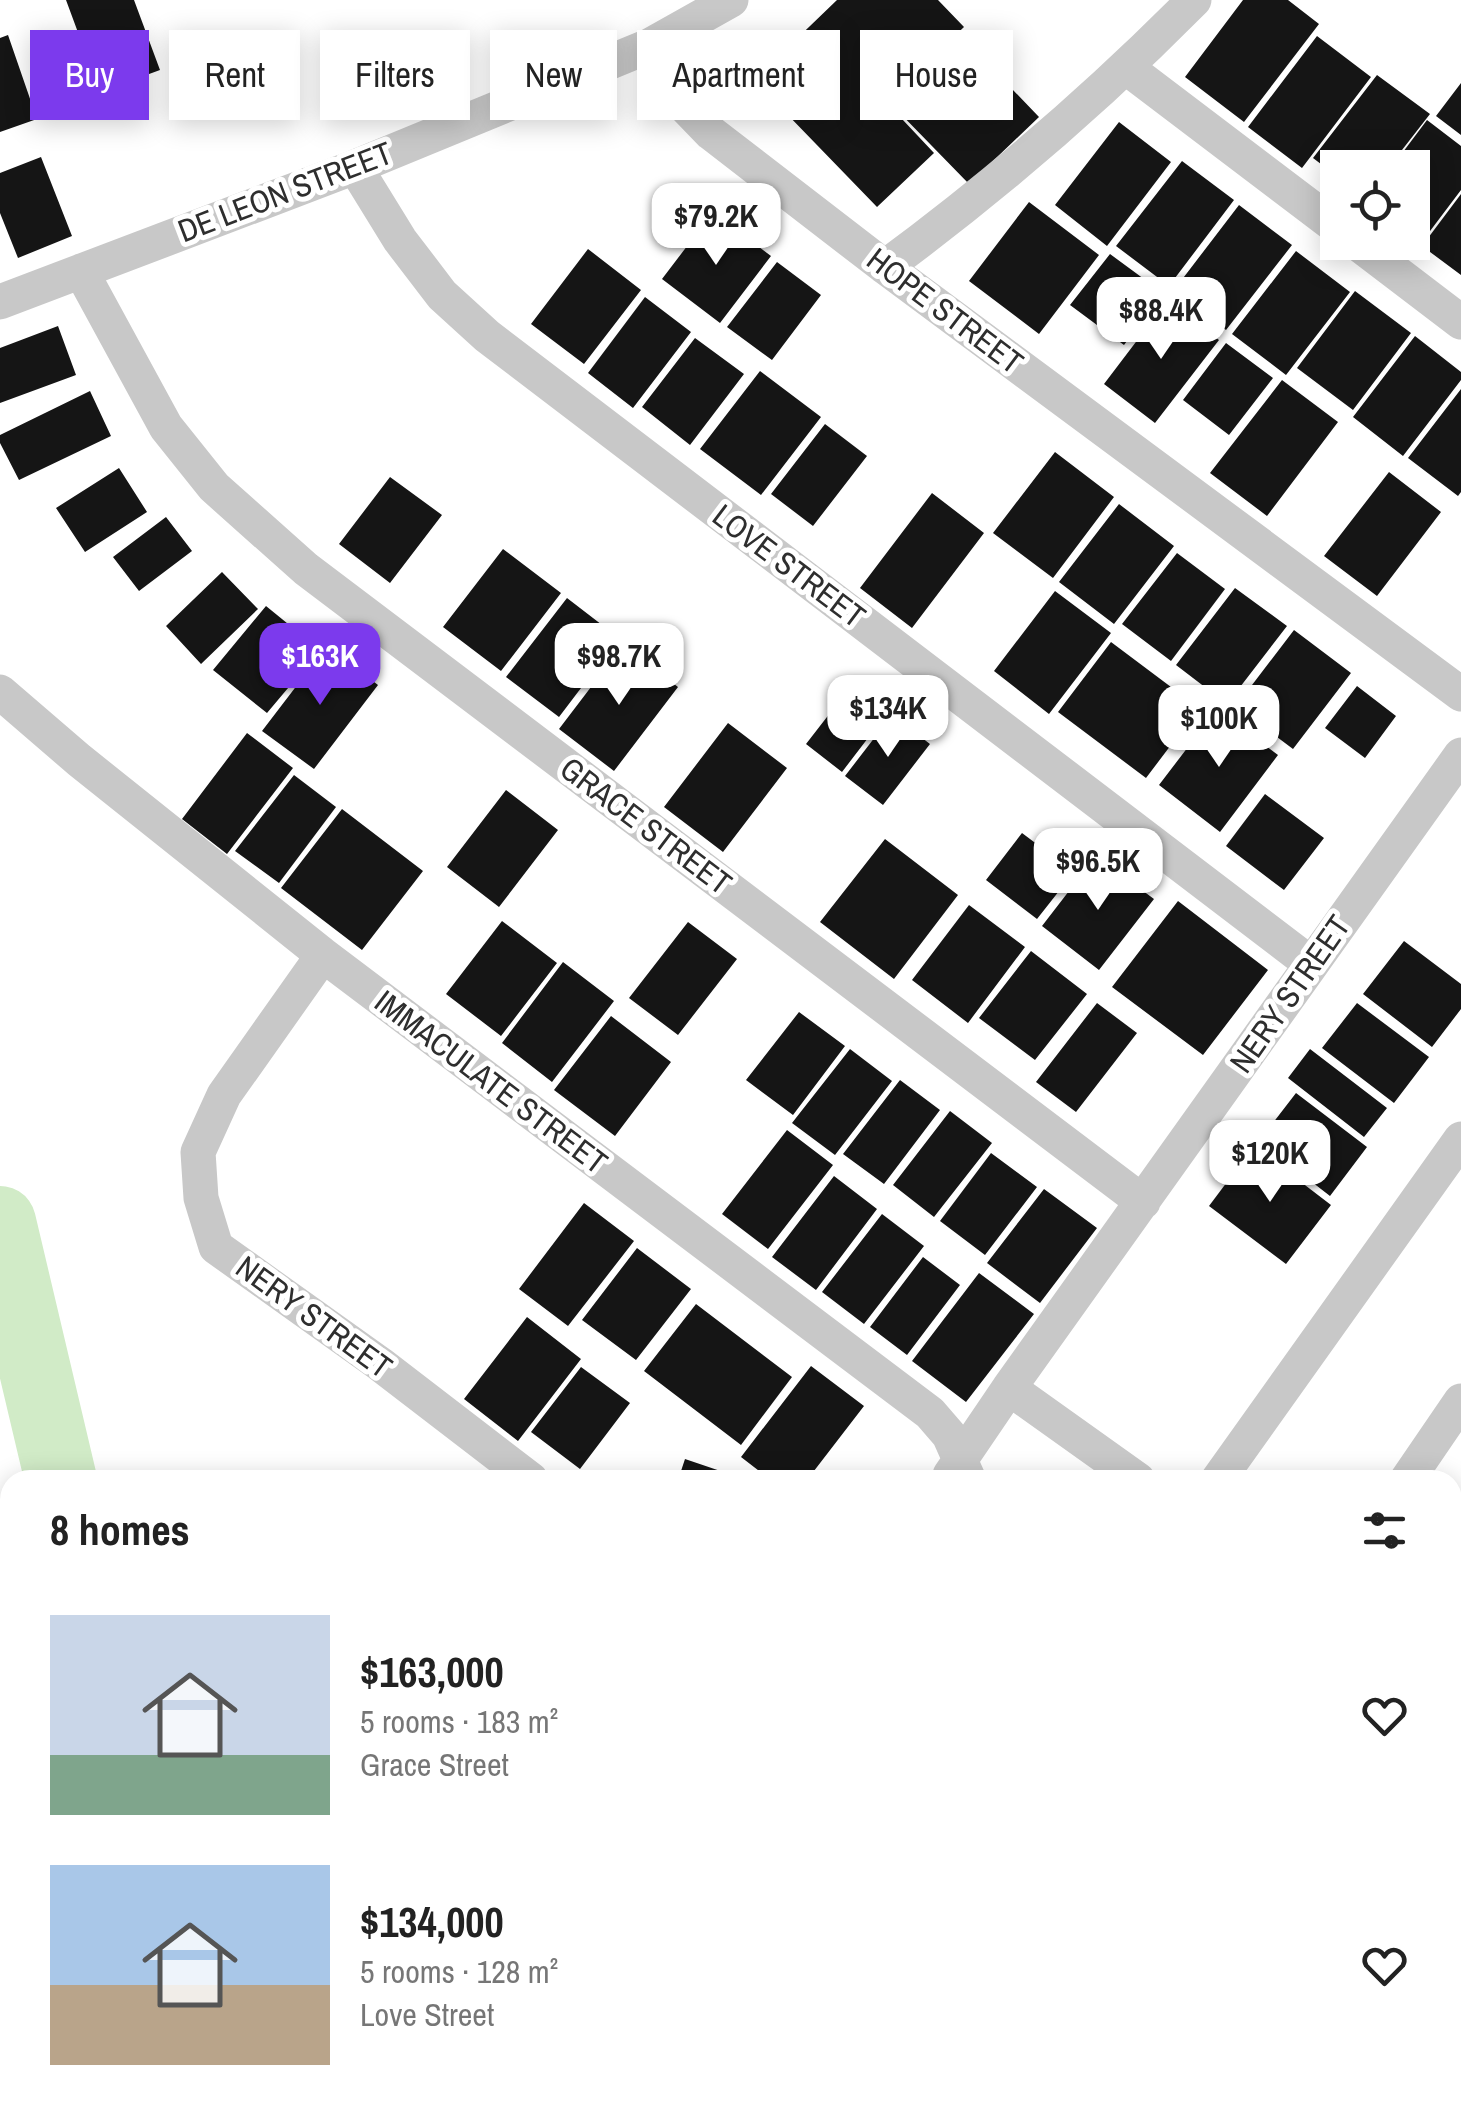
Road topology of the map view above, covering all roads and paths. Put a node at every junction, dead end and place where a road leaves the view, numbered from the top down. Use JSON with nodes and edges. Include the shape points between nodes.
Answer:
{"nodes":[{"id":1,"x":730,"y":0,"type":"edge"},
{"id":2,"x":1194,"y":0,"type":"edge"},
{"id":3,"x":677,"y":30,"type":"edge"},
{"id":4,"x":637,"y":51,"type":"edge"},
{"id":5,"x":1127,"y":68,"type":"junction"},
{"id":6,"x":698,"y":120,"type":"edge"},
{"id":7,"x":354,"y":166,"type":"junction"},
{"id":8,"x":1320,"y":214,"type":"edge"},
{"id":9,"x":1380,"y":260,"type":"edge"},
{"id":10,"x":886,"y":267,"type":"junction"},
{"id":11,"x":82,"y":271,"type":"junction"},
{"id":12,"x":0,"y":302,"type":"edge"},
{"id":13,"x":1461,"y":322,"type":"edge"},
{"id":14,"x":1461,"y":694,"type":"edge"},
{"id":15,"x":3,"y":701,"type":"edge"},
{"id":16,"x":1461,"y":755,"type":"edge"},
{"id":17,"x":322,"y":955,"type":"junction"},
{"id":18,"x":1311,"y":964,"type":"junction"},
{"id":19,"x":1461,"y":1140,"type":"edge"},
{"id":20,"x":1143,"y":1202,"type":"junction"},
{"id":21,"x":1010,"y":1388,"type":"junction"},
{"id":22,"x":1461,"y":1402,"type":"edge"},
{"id":23,"x":518,"y":1470,"type":"edge"},
{"id":24,"x":957,"y":1470,"type":"edge"},
{"id":25,"x":961,"y":1470,"type":"edge"},
{"id":26,"x":1124,"y":1470,"type":"edge"},
{"id":27,"x":1230,"y":1470,"type":"edge"},
{"id":28,"x":1414,"y":1470,"type":"edge"}],
"edges":[{"from":1,"to":3,"type":"street","name":"DE LEON STREET"},
{"from":2,"to":5,"type":"street"},
{"from":4,"to":7,"type":"street","name":"DE LEON STREET"},
{"from":5,"to":8,"type":"street"},
{"from":5,"to":10,"type":"street"},
{"from":6,"to":10,"type":"street","name":"HOPE STREET"},
{"from":7,"to":11,"type":"street","name":"DE LEON STREET"},
{"from":7,"to":18,"type":"street","name":"LOVE STREET","via":[[431,281],[487,336]]},
{"from":9,"to":13,"type":"street"},
{"from":10,"to":14,"type":"street","name":"HOPE STREET"},
{"from":11,"to":12,"type":"street","name":"DE LEON STREET"},
{"from":11,"to":20,"type":"street","name":"GRACE STREET","via":[[166,427],[214,487],[306,569]]},
{"from":15,"to":17,"type":"street","name":"IMMACULATE STREET"},
{"from":16,"to":18,"type":"street","name":"NERY STREET"},
{"from":17,"to":23,"type":"street","name":"NERY STREET","via":[[224,1095],[198,1152],[201,1198],[216,1247]]},
{"from":17,"to":24,"type":"street","name":"IMMACULATE STREET","via":[[930,1412]]},
{"from":18,"to":20,"type":"street","name":"NERY STREET"},
{"from":19,"to":27,"type":"street"},
{"from":20,"to":21,"type":"street","name":"NERY STREET"},
{"from":21,"to":25,"type":"street","name":"NERY STREET"},
{"from":21,"to":26,"type":"street"},
{"from":22,"to":28,"type":"street"}]}
